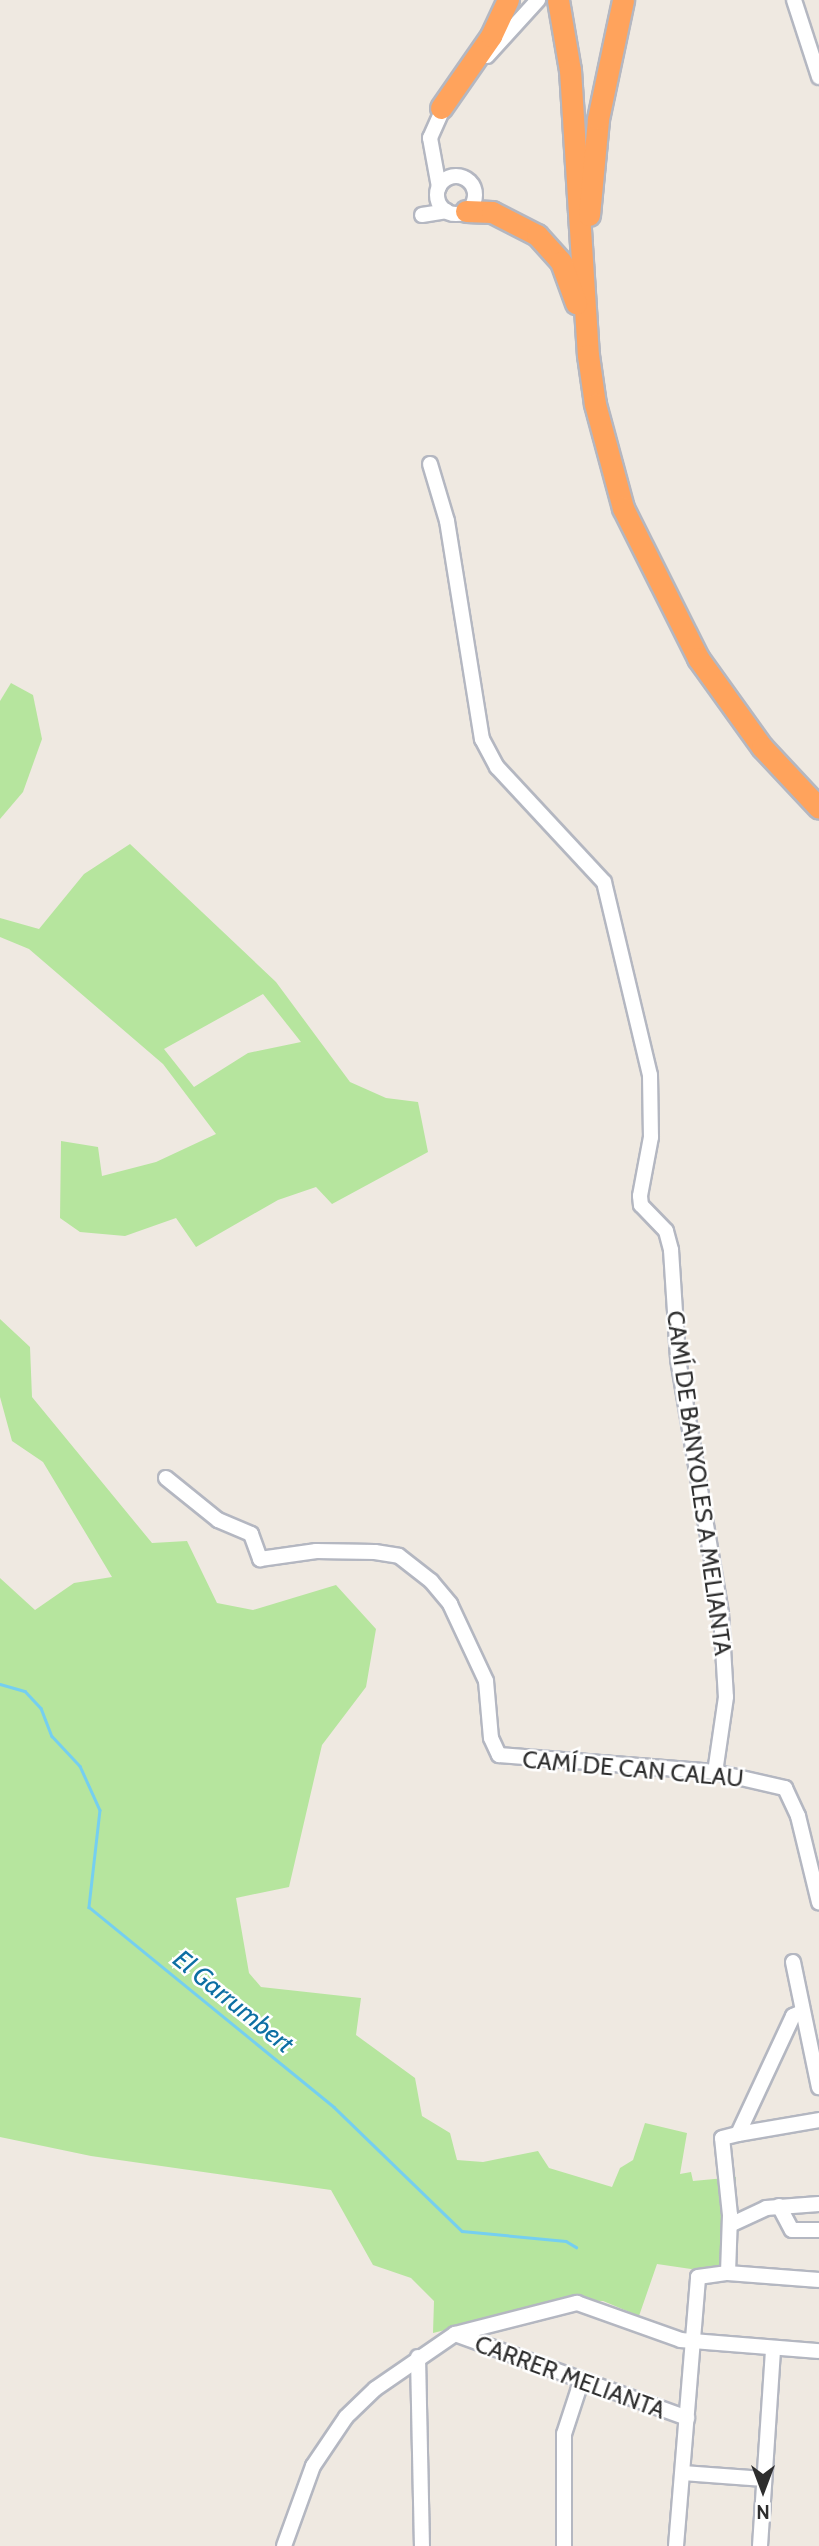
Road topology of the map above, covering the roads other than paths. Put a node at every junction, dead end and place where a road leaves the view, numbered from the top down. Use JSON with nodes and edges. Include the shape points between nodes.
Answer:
{"nodes":[{"id":1,"x":508,"y":0,"type":"edge"},
{"id":2,"x":538,"y":0,"type":"edge"},
{"id":3,"x":558,"y":0,"type":"edge"},
{"id":4,"x":565,"y":0,"type":"edge"},
{"id":5,"x":623,"y":0,"type":"edge"},
{"id":6,"x":794,"y":0,"type":"edge"},
{"id":7,"x":819,"y":78,"type":"edge"},
{"id":8,"x":441,"y":108,"type":"junction"},
{"id":9,"x":436,"y":161,"type":"junction"},
{"id":10,"x":456,"y":176,"type":"junction"},
{"id":11,"x":438,"y":191,"type":"junction"},
{"id":12,"x":457,"y":211,"type":"junction"},
{"id":13,"x":589,"y":216,"type":"junction"},
{"id":14,"x":588,"y":355,"type":"junction"},
{"id":15,"x":430,"y":464,"type":"dead end"},
{"id":16,"x":819,"y":796,"type":"edge"},
{"id":17,"x":819,"y":808,"type":"edge"},
{"id":18,"x":166,"y":1478,"type":"dead end"},
{"id":19,"x":715,"y":1772,"type":"junction"},
{"id":20,"x":818,"y":1895,"type":"edge"},
{"id":21,"x":793,"y":1962,"type":"dead end"},
{"id":22,"x":802,"y":2012,"type":"junction"},
{"id":23,"x":819,"y":2087,"type":"edge"},
{"id":24,"x":819,"y":2120,"type":"edge"},
{"id":25,"x":738,"y":2134,"type":"junction"},
{"id":26,"x":819,"y":2204,"type":"edge"},
{"id":27,"x":779,"y":2206,"type":"junction"},
{"id":28,"x":730,"y":2225,"type":"junction"},
{"id":29,"x":819,"y":2230,"type":"edge"},
{"id":30,"x":727,"y":2273,"type":"junction"},
{"id":31,"x":819,"y":2280,"type":"edge"},
{"id":32,"x":455,"y":2334,"type":"junction"},
{"id":33,"x":694,"y":2342,"type":"junction"},
{"id":34,"x":774,"y":2349,"type":"junction"},
{"id":35,"x":819,"y":2351,"type":"edge"},
{"id":36,"x":418,"y":2357,"type":"junction"},
{"id":37,"x":581,"y":2382,"type":"junction"},
{"id":38,"x":687,"y":2418,"type":"junction"},
{"id":39,"x":683,"y":2473,"type":"junction"},
{"id":40,"x":764,"y":2479,"type":"junction"},
{"id":41,"x":284,"y":2546,"type":"edge"},
{"id":42,"x":422,"y":2546,"type":"edge"},
{"id":43,"x":564,"y":2546,"type":"edge"},
{"id":44,"x":676,"y":2546,"type":"edge"},
{"id":45,"x":760,"y":2546,"type":"edge"}],
"edges":[{"from":1,"to":8,"type":"highway","via":[[491,36]]},
{"from":2,"to":8,"type":"street"},
{"from":3,"to":14,"type":"highway","via":[[570,70]]},
{"from":4,"to":13,"type":"highway","via":[[578,69]]},
{"from":5,"to":13,"type":"highway","via":[[598,119]]},
{"from":6,"to":7,"type":"street"},
{"from":8,"to":9,"type":"street","via":[[430,138]]},
{"from":9,"to":10,"type":"street"},
{"from":9,"to":11,"type":"street"},
{"from":10,"to":11,"type":"street"},
{"from":10,"to":12,"type":"street","via":[[474,189]]},
{"from":11,"to":12,"type":"street"},
{"from":11,"to":12,"type":"street","via":[[421,211]]},
{"from":12,"to":14,"type":"highway","via":[[492,212],[551,248],[568,276]]},
{"from":13,"to":16,"type":"highway","via":[[602,373],[619,457],[645,536],[673,597],[726,684]]},
{"from":14,"to":17,"type":"highway","via":[[608,461],[651,572],[725,698]]},
{"from":15,"to":19,"type":"street","name":"CAMÍ DE BANYOLES A MELIANTA","via":[[447,521],[482,740],[497,767],[604,882],[650,1074],[651,1138],[640,1196],[641,1205],[666,1231],[671,1250],[678,1359],[721,1614],[726,1697]]},
{"from":18,"to":19,"type":"street","name":"CAMÍ DE CAN CALAU","via":[[218,1520],[251,1534],[260,1559],[297,1552],[375,1552],[399,1556],[430,1581],[450,1604],[485,1681],[491,1738],[499,1755]]},
{"from":19,"to":20,"type":"street","name":"CAMÍ DE CAN CALAU","via":[[785,1788],[799,1816]]},
{"from":21,"to":22,"type":"street"},
{"from":22,"to":23,"type":"street"},
{"from":22,"to":25,"type":"street","via":[[793,2017]]},
{"from":24,"to":25,"type":"street"},
{"from":25,"to":28,"type":"street","via":[[722,2138]]},
{"from":26,"to":27,"type":"street"},
{"from":27,"to":28,"type":"street"},
{"from":27,"to":29,"type":"street","via":[[792,2230]]},
{"from":28,"to":30,"type":"street"},
{"from":30,"to":31,"type":"street"},
{"from":30,"to":33,"type":"street","via":[[705,2273],[697,2285]]},
{"from":32,"to":33,"type":"street","via":[[577,2304]]},
{"from":32,"to":36,"type":"street"},
{"from":32,"to":37,"type":"street","name":"CARRER MELIANTA"},
{"from":33,"to":34,"type":"street"},
{"from":33,"to":38,"type":"street"},
{"from":34,"to":35,"type":"street"},
{"from":34,"to":40,"type":"street"},
{"from":36,"to":41,"type":"street","via":[[375,2389],[328,2440],[313,2466]]},
{"from":36,"to":42,"type":"street"},
{"from":37,"to":38,"type":"street","name":"CARRER MELIANTA"},
{"from":37,"to":43,"type":"street","via":[[564,2434]]},
{"from":38,"to":39,"type":"street"},
{"from":39,"to":40,"type":"street"},
{"from":39,"to":44,"type":"street"},
{"from":40,"to":45,"type":"street"}]}
